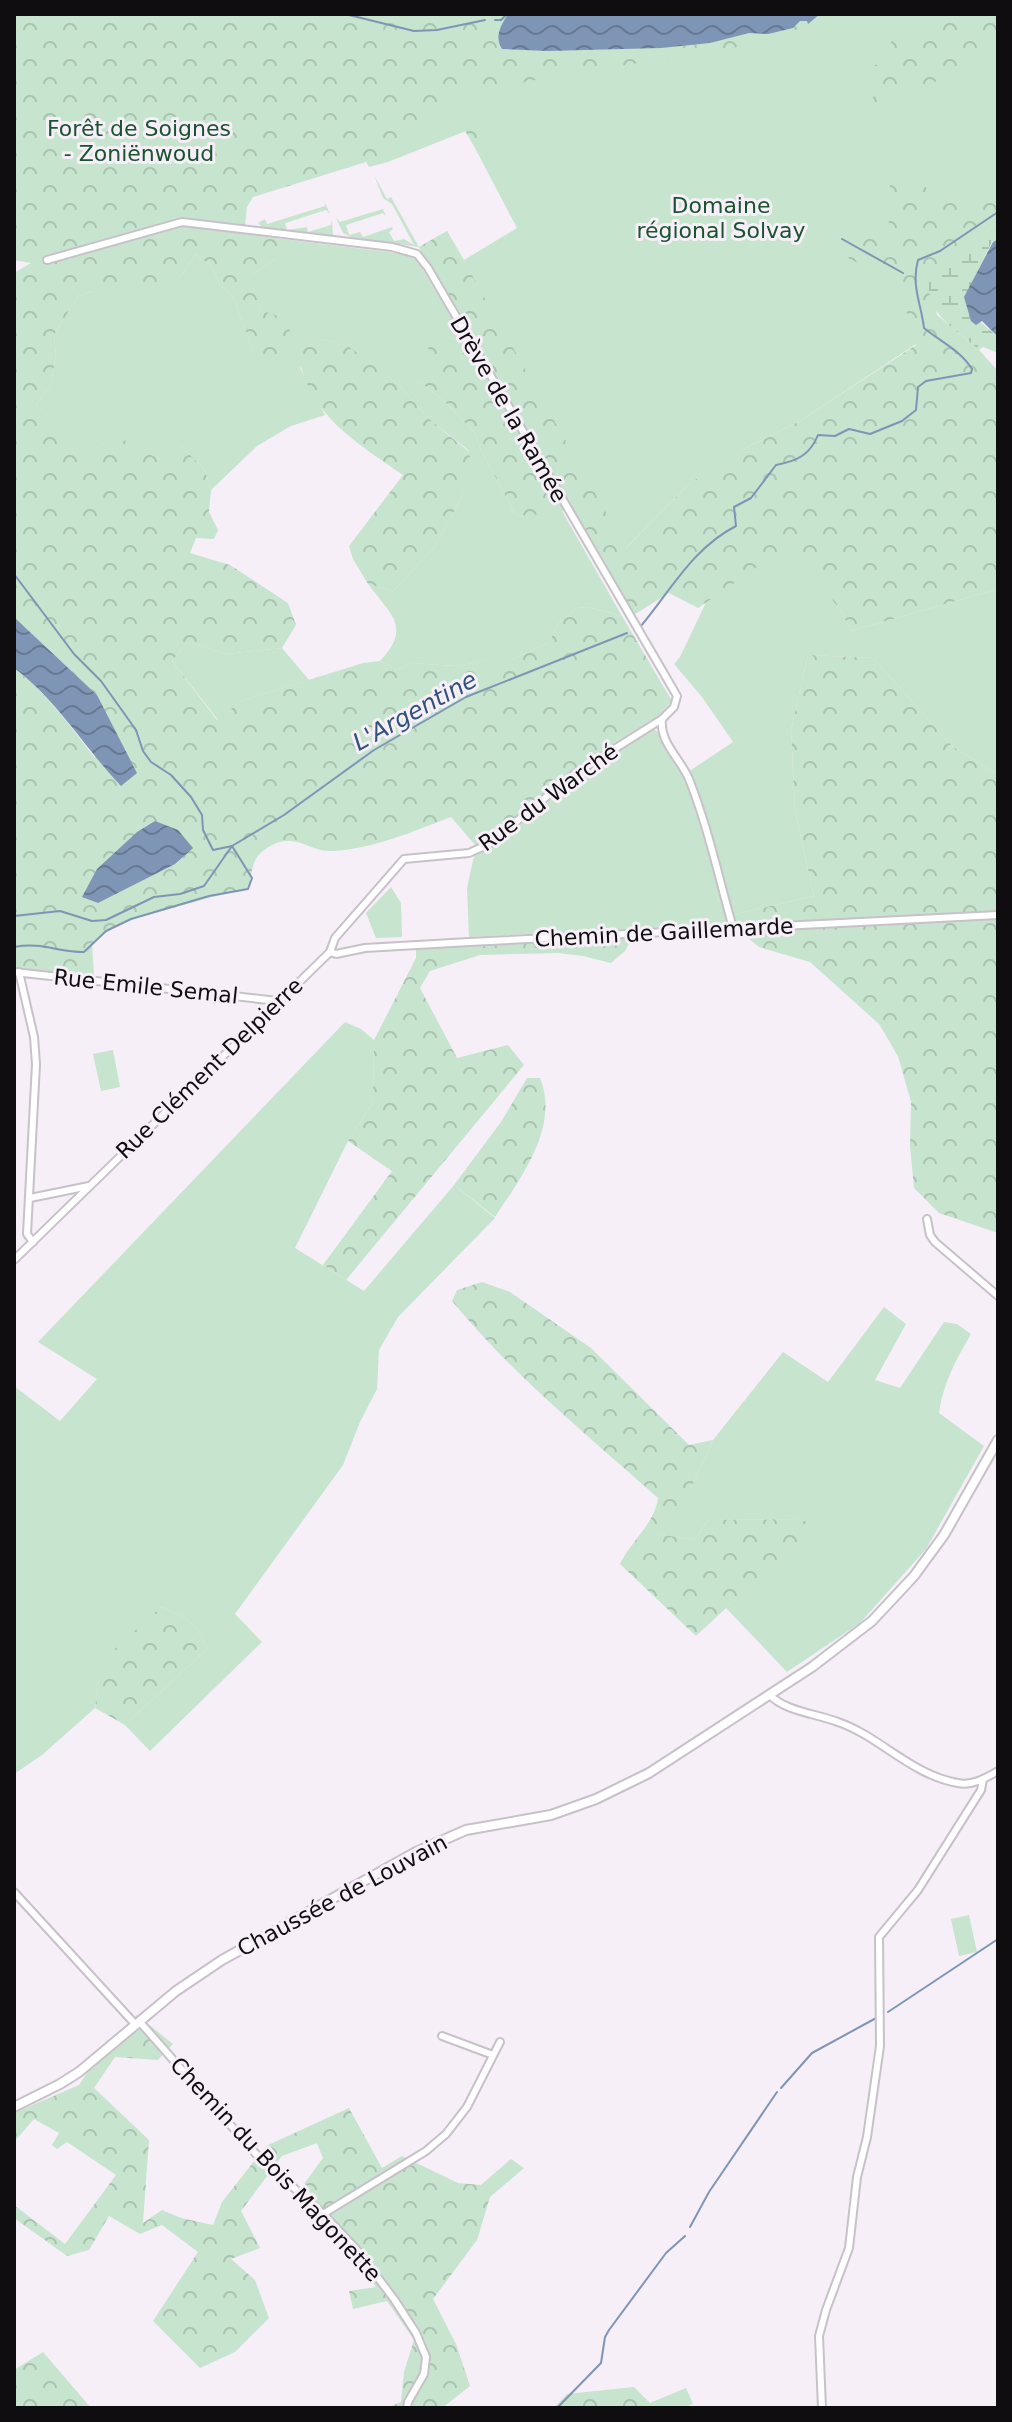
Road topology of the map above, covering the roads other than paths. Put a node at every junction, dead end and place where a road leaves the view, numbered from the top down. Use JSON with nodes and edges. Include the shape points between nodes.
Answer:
{"nodes":[{"id":1,"x":47,"y":260,"type":"dead end"},
{"id":2,"x":670,"y":712,"type":"joint"},
{"id":3,"x":662,"y":719,"type":"junction"},
{"id":4,"x":998,"y":915,"type":"edge"},
{"id":5,"x":733,"y":928,"type":"junction"},
{"id":6,"x":330,"y":952,"type":"junction"},
{"id":7,"x":16,"y":972,"type":"edge"},
{"id":8,"x":278,"y":1001,"type":"junction"},
{"id":9,"x":89,"y":1186,"type":"junction"},
{"id":10,"x":30,"y":1198,"type":"junction"},
{"id":11,"x":927,"y":1219,"type":"dead end"},
{"id":12,"x":33,"y":1242,"type":"junction"},
{"id":13,"x":14,"y":1260,"type":"edge"},
{"id":14,"x":998,"y":1296,"type":"edge"},
{"id":15,"x":998,"y":1440,"type":"edge"},
{"id":16,"x":770,"y":1695,"type":"junction"},
{"id":17,"x":998,"y":1771,"type":"edge"},
{"id":18,"x":983,"y":1779,"type":"junction"},
{"id":19,"x":14,"y":1892,"type":"edge"},
{"id":20,"x":137,"y":2022,"type":"junction"},
{"id":21,"x":442,"y":2036,"type":"dead end"},
{"id":22,"x":500,"y":2042,"type":"dead end"},
{"id":23,"x":493,"y":2055,"type":"junction"},
{"id":24,"x":14,"y":2107,"type":"edge"},
{"id":25,"x":323,"y":2214,"type":"junction"},
{"id":26,"x":407,"y":2408,"type":"edge"},
{"id":27,"x":822,"y":2408,"type":"edge"}],
"edges":[{"from":1,"to":2,"type":"street","name":"Drève de la Ramée","via":[[182,222],[417,254],[677,696]]},
{"from":2,"to":3,"type":"street","name":"Rue du Warché"},
{"from":3,"to":5,"type":"street","via":[[662,733],[697,802]]},
{"from":3,"to":6,"type":"street","name":"Rue du Warché","via":[[573,775],[489,844],[469,853],[404,859],[335,938]]},
{"from":4,"to":5,"type":"street","name":"Chemin de Gaillemarde"},
{"from":5,"to":6,"type":"street","name":"Chemin de Gaillemarde"},
{"from":6,"to":8,"type":"street","name":"Rue Clément Delpierre"},
{"from":7,"to":8,"type":"street","name":"Rue Emile Semal"},
{"from":7,"to":10,"type":"street","via":[[36,1064]]},
{"from":8,"to":9,"type":"street","name":"Rue Clément Delpierre"},
{"from":9,"to":10,"type":"street"},
{"from":9,"to":12,"type":"street","name":"Rue Clément Delpierre"},
{"from":10,"to":12,"type":"street","via":[[27,1234]]},
{"from":11,"to":14,"type":"street","via":[[935,1242]]},
{"from":12,"to":13,"type":"street","name":"Rue Clément Delpierre"},
{"from":15,"to":16,"type":"main road","name":"Chaussée de Louvain","via":[[944,1535],[897,1596],[835,1651]]},
{"from":16,"to":18,"type":"street","via":[[864,1733],[922,1771],[966,1784]]},
{"from":16,"to":20,"type":"main road","name":"Chaussée de Louvain","via":[[649,1773],[596,1799],[551,1815],[466,1830],[419,1850],[222,1960]]},
{"from":17,"to":18,"type":"street"},
{"from":18,"to":27,"type":"street","via":[[918,1890],[879,1937],[880,2046],[849,2248],[822,2322]]},
{"from":19,"to":20,"type":"street","name":"Chemin du Bois Magonette"},
{"from":20,"to":24,"type":"main road","name":"Chaussée de Louvain","via":[[79,2072]]},
{"from":20,"to":25,"type":"street","name":"Chemin du Bois Magonette","via":[[256,2154]]},
{"from":21,"to":23,"type":"street"},
{"from":22,"to":23,"type":"street"},
{"from":23,"to":25,"type":"street","via":[[467,2107],[446,2134]]},
{"from":25,"to":26,"type":"street","name":"Chemin du Bois Magonette","via":[[365,2260],[421,2342],[424,2374]]}]}
